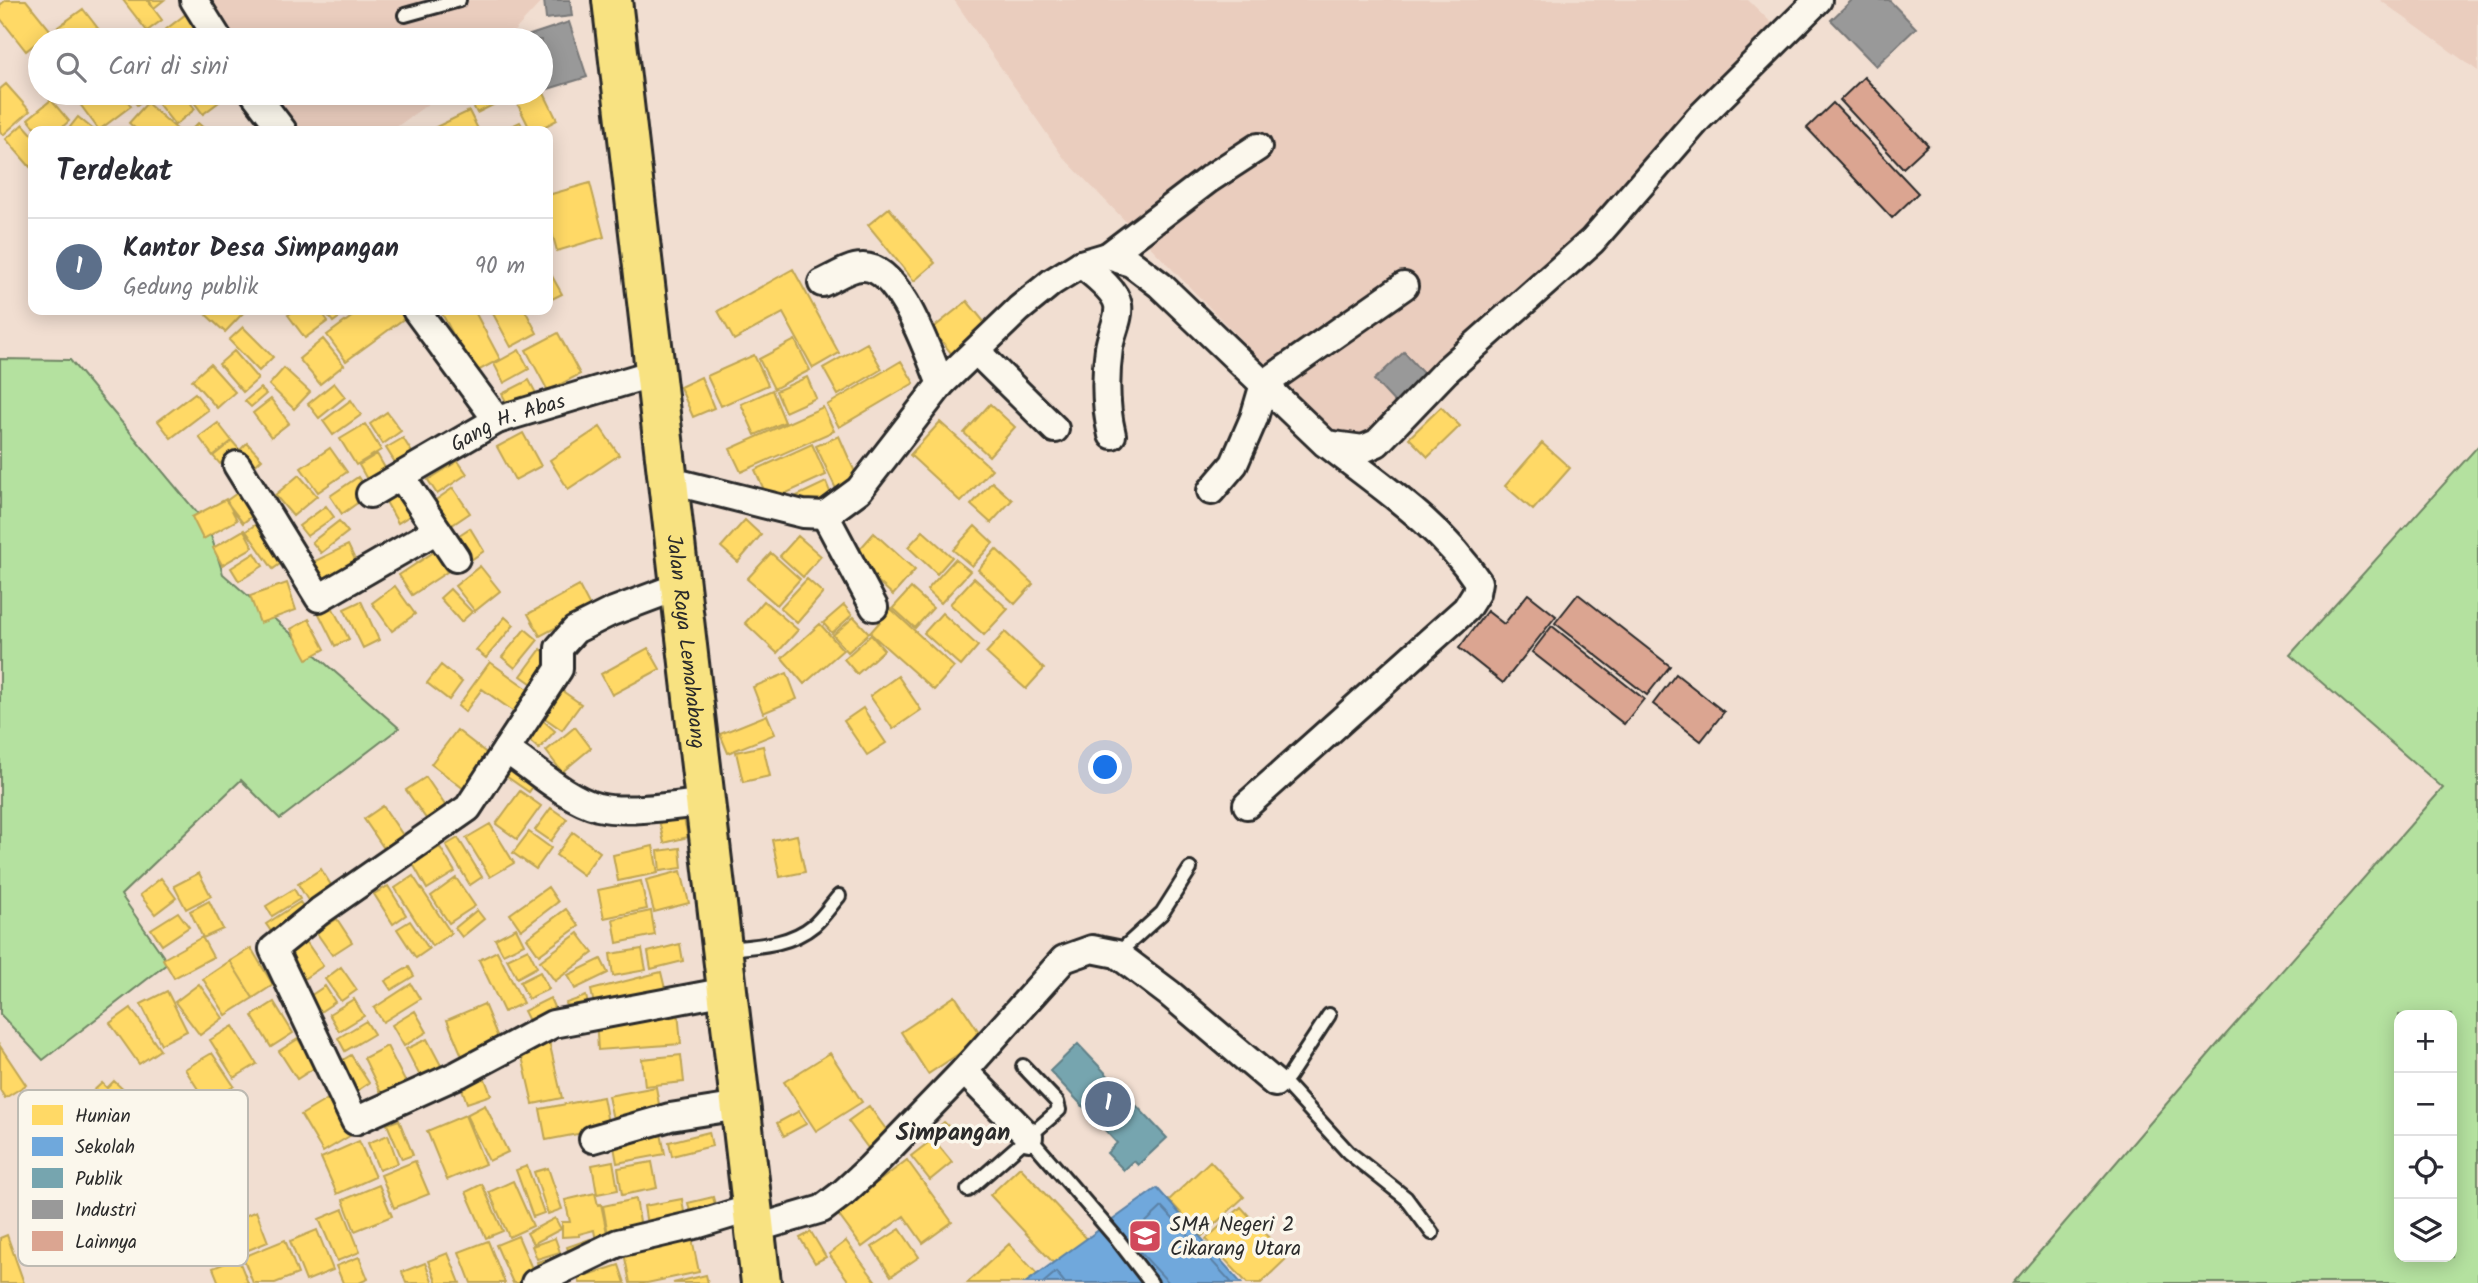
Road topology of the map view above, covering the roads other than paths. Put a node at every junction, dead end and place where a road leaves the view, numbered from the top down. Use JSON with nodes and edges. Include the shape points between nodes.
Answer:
{"nodes":[{"id":1,"x":194,"y":0,"type":"edge"},
{"id":2,"x":459,"y":0,"type":"edge"},
{"id":3,"x":612,"y":0,"type":"edge"},
{"id":4,"x":1818,"y":0,"type":"edge"},
{"id":5,"x":405,"y":15,"type":"dead end"},
{"id":6,"x":212,"y":28,"type":"edge"},
{"id":7,"x":263,"y":105,"type":"edge"},
{"id":8,"x":279,"y":126,"type":"edge"},
{"id":9,"x":1258,"y":147,"type":"dead end"},
{"id":10,"x":1108,"y":256,"type":"junction"},
{"id":11,"x":1081,"y":264,"type":"junction"},
{"id":12,"x":822,"y":283,"type":"dead end"},
{"id":13,"x":1404,"y":286,"type":"dead end"},
{"id":14,"x":420,"y":315,"type":"edge"},
{"id":15,"x":976,"y":351,"type":"junction"},
{"id":16,"x":654,"y":373,"type":"junction"},
{"id":17,"x":941,"y":384,"type":"junction"},
{"id":18,"x":1264,"y":384,"type":"junction"},
{"id":19,"x":497,"y":420,"type":"junction"},
{"id":20,"x":1055,"y":429,"type":"dead end"},
{"id":21,"x":1112,"y":435,"type":"dead end"},
{"id":22,"x":1326,"y":444,"type":"junction"},
{"id":23,"x":237,"y":465,"type":"dead end"},
{"id":24,"x":401,"y":476,"type":"junction"},
{"id":25,"x":667,"y":480,"type":"junction"},
{"id":26,"x":1211,"y":491,"type":"dead end"},
{"id":27,"x":370,"y":494,"type":"dead end"},
{"id":28,"x":825,"y":515,"type":"junction"},
{"id":29,"x":437,"y":530,"type":"junction"},
{"id":30,"x":456,"y":558,"type":"dead end"},
{"id":31,"x":680,"y":586,"type":"junction"},
{"id":32,"x":874,"y":607,"type":"dead end"},
{"id":33,"x":506,"y":750,"type":"junction"},
{"id":34,"x":705,"y":803,"type":"junction"},
{"id":35,"x":1247,"y":805,"type":"dead end"},
{"id":36,"x":1190,"y":869,"type":"dead end"},
{"id":37,"x":839,"y":896,"type":"dead end"},
{"id":38,"x":722,"y":949,"type":"junction"},
{"id":39,"x":1117,"y":954,"type":"junction"},
{"id":40,"x":727,"y":991,"type":"junction"},
{"id":41,"x":1329,"y":1015,"type":"dead end"},
{"id":42,"x":1023,"y":1066,"type":"dead end"},
{"id":43,"x":964,"y":1071,"type":"junction"},
{"id":44,"x":1279,"y":1082,"type":"junction"},
{"id":45,"x":740,"y":1106,"type":"junction"},
{"id":46,"x":1029,"y":1137,"type":"junction"},
{"id":47,"x":593,"y":1139,"type":"dead end"},
{"id":48,"x":968,"y":1190,"type":"dead end"},
{"id":49,"x":753,"y":1218,"type":"junction"},
{"id":50,"x":1432,"y":1233,"type":"dead end"},
{"id":51,"x":535,"y":1283,"type":"edge"},
{"id":52,"x":761,"y":1283,"type":"edge"},
{"id":53,"x":1151,"y":1283,"type":"edge"}],
"edges":[{"from":1,"to":6,"type":"street"},
{"from":2,"to":5,"type":"lane"},
{"from":3,"to":16,"type":"main road","name":"Jalan Raya Lemahabang"},
{"from":4,"to":22,"type":"street","via":[[1699,118],[1591,241],[1446,371],[1377,443],[1363,449]]},
{"from":7,"to":8,"type":"street"},
{"from":9,"to":10,"type":"street"},
{"from":10,"to":11,"type":"street"},
{"from":10,"to":18,"type":"street","via":[[1132,263],[1160,285]]},
{"from":11,"to":15,"type":"street","via":[[1019,309]]},
{"from":11,"to":21,"type":"street","via":[[1118,305],[1106,374],[1106,410]]},
{"from":12,"to":17,"type":"street","via":[[864,266],[883,275],[909,309]]},
{"from":13,"to":18,"type":"street"},
{"from":14,"to":19,"type":"street"},
{"from":15,"to":17,"type":"street"},
{"from":15,"to":20,"type":"street"},
{"from":16,"to":19,"type":"street","name":"Gang H. Abas"},
{"from":16,"to":25,"type":"main road","name":"Jalan Raya Lemahabang"},
{"from":17,"to":28,"type":"street","via":[[859,490]]},
{"from":18,"to":22,"type":"street"},
{"from":18,"to":26,"type":"street","via":[[1234,464]]},
{"from":19,"to":24,"type":"street","name":"Gang H. Abas"},
{"from":22,"to":35,"type":"street","via":[[1393,495],[1456,552],[1478,582],[1476,593],[1466,609]]},
{"from":23,"to":29,"type":"street","via":[[319,598]]},
{"from":24,"to":27,"type":"street","name":"Gang H. Abas"},
{"from":24,"to":29,"type":"street"},
{"from":25,"to":28,"type":"street","via":[[803,514]]},
{"from":25,"to":31,"type":"main road","name":"Jalan Raya Lemahabang"},
{"from":28,"to":32,"type":"street"},
{"from":29,"to":30,"type":"street"},
{"from":31,"to":33,"type":"street","via":[[575,630],[559,648],[559,669]]},
{"from":31,"to":34,"type":"main road","name":"Jalan Raya Lemahabang"},
{"from":33,"to":34,"type":"street","via":[[597,807]]},
{"from":33,"to":40,"type":"street","via":[[468,808],[273,949],[355,1121],[459,1074],[553,1024]]},
{"from":34,"to":38,"type":"main road","name":"Jalan Raya Lemahabang"},
{"from":36,"to":39,"type":"lane","via":[[1162,913]]},
{"from":37,"to":38,"type":"lane","via":[[814,925],[796,937],[764,946]]},
{"from":38,"to":40,"type":"main road","name":"Jalan Raya Lemahabang"},
{"from":39,"to":43,"type":"street","via":[[1092,950],[1064,959]]},
{"from":39,"to":44,"type":"street"},
{"from":40,"to":45,"type":"main road","name":"Jalan Raya Lemahabang"},
{"from":41,"to":44,"type":"lane"},
{"from":42,"to":46,"type":"lane","via":[[1060,1107]]},
{"from":43,"to":46,"type":"street"},
{"from":43,"to":49,"type":"street","via":[[870,1168],[822,1209]]},
{"from":44,"to":50,"type":"lane","via":[[1348,1152],[1406,1198]]},
{"from":45,"to":47,"type":"street","via":[[670,1117]]},
{"from":45,"to":49,"type":"main road","name":"Jalan Raya Lemahabang"},
{"from":46,"to":48,"type":"lane"},
{"from":46,"to":53,"type":"lane"},
{"from":49,"to":51,"type":"street","via":[[699,1224],[618,1243]]},
{"from":49,"to":52,"type":"main road","name":"Jalan Raya Lemahabang"}]}
